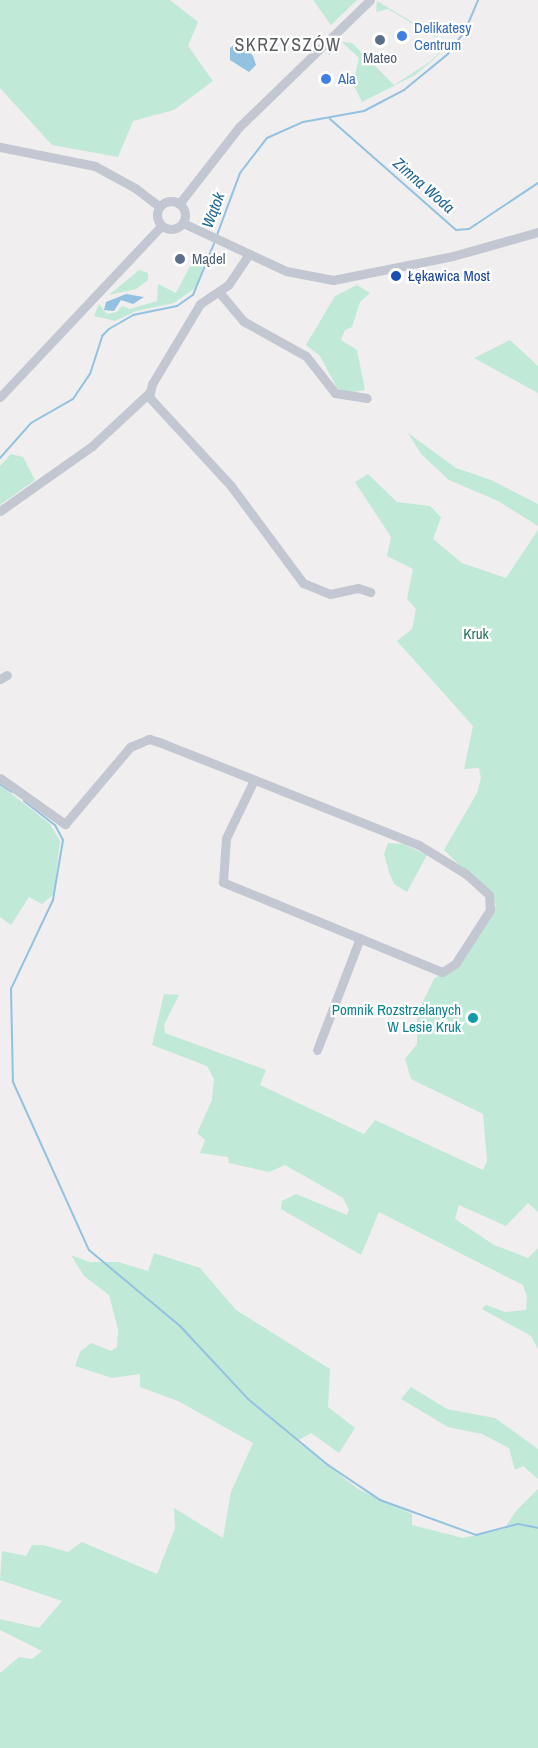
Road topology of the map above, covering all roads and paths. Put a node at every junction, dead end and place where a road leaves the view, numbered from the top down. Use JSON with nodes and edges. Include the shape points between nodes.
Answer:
{"nodes":[{"id":1,"x":370,"y":0,"type":"edge"},
{"id":2,"x":0,"y":147,"type":"edge"},
{"id":3,"x":179,"y":204,"type":"junction"},
{"id":4,"x":159,"y":207,"type":"junction"},
{"id":5,"x":183,"y":223,"type":"junction"},
{"id":6,"x":161,"y":226,"type":"junction"},
{"id":7,"x":538,"y":232,"type":"edge"},
{"id":8,"x":249,"y":254,"type":"junction"},
{"id":9,"x":219,"y":292,"type":"junction"},
{"id":10,"x":149,"y":393,"type":"junction"},
{"id":11,"x":0,"y":396,"type":"edge"},
{"id":12,"x":367,"y":398,"type":"dead end"},
{"id":13,"x":0,"y":511,"type":"edge"},
{"id":14,"x":370,"y":592,"type":"dead end"},
{"id":15,"x":0,"y":778,"type":"edge"},
{"id":16,"x":254,"y":780,"type":"junction"},
{"id":17,"x":360,"y":938,"type":"junction"},
{"id":18,"x":317,"y":1050,"type":"dead end"}],
"edges":[{"from":1,"to":3,"type":"street","via":[[239,127]]},
{"from":2,"to":4,"type":"street","via":[[95,166],[135,188]]},
{"from":3,"to":4,"type":"street","via":[[170,201]]},
{"from":3,"to":5,"type":"street","via":[[184,211]]},
{"from":4,"to":6,"type":"street","via":[[156,215]]},
{"from":5,"to":6,"type":"street","via":[[175,229]]},
{"from":5,"to":8,"type":"street"},
{"from":6,"to":11,"type":"street"},
{"from":7,"to":8,"type":"street","via":[[453,256],[333,280],[302,276]]},
{"from":8,"to":9,"type":"street"},
{"from":9,"to":10,"type":"street","via":[[200,304]]},
{"from":9,"to":12,"type":"street","via":[[243,321],[306,356],[335,393]]},
{"from":10,"to":13,"type":"street","via":[[92,446]]},
{"from":10,"to":14,"type":"street","via":[[231,486],[303,583],[330,594],[358,588]]},
{"from":15,"to":16,"type":"street","via":[[65,824],[141,739],[159,742]]},
{"from":16,"to":17,"type":"street","via":[[226,838],[223,882]]},
{"from":16,"to":17,"type":"street","via":[[432,851],[489,895],[490,910],[467,950],[442,972]]},
{"from":17,"to":18,"type":"street"}]}
